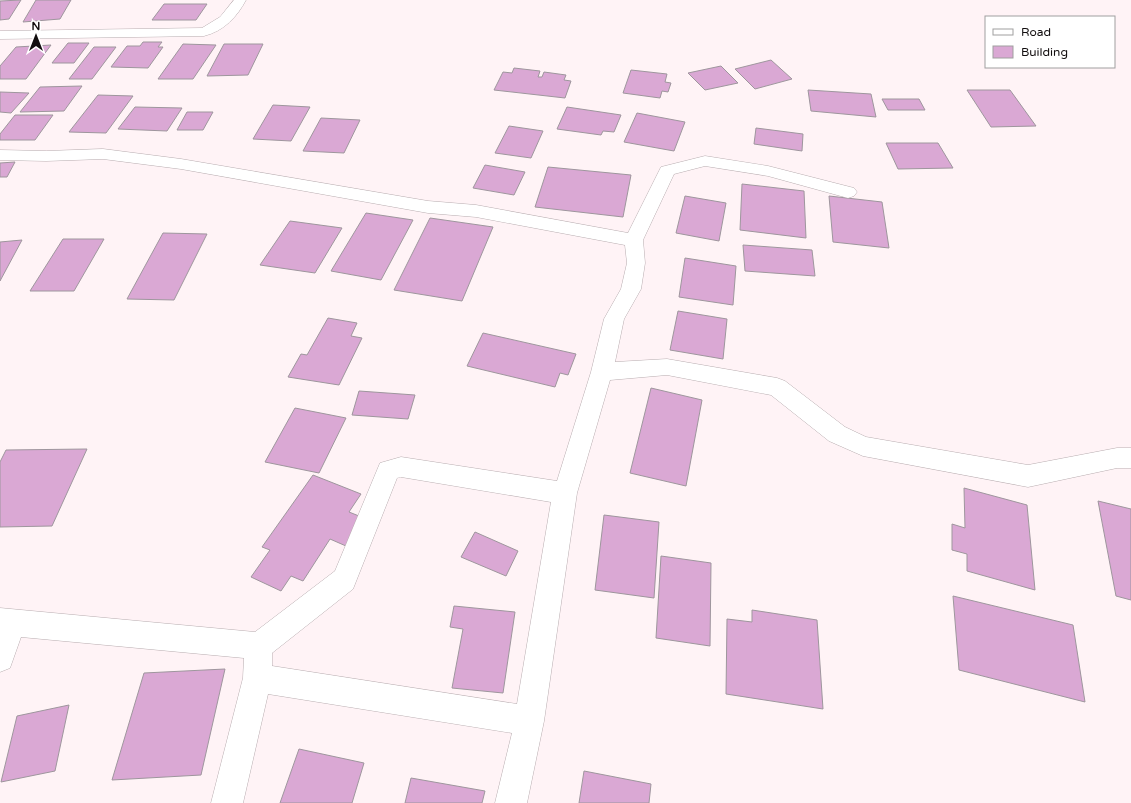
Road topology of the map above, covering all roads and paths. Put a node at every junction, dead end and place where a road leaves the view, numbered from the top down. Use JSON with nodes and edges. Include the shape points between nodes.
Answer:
{"nodes":[{"id":1,"x":240,"y":0,"type":"edge"},
{"id":2,"x":0,"y":35,"type":"edge"},
{"id":3,"x":0,"y":154,"type":"edge"},
{"id":4,"x":848,"y":192,"type":"dead end"},
{"id":5,"x":634,"y":240,"type":"junction"},
{"id":6,"x":602,"y":372,"type":"junction"},
{"id":7,"x":1131,"y":458,"type":"edge"},
{"id":8,"x":566,"y":493,"type":"junction"},
{"id":9,"x":6,"y":623,"type":"edge"},
{"id":10,"x":259,"y":646,"type":"junction"},
{"id":11,"x":0,"y":658,"type":"edge"},
{"id":12,"x":257,"y":678,"type":"junction"},
{"id":13,"x":529,"y":721,"type":"junction"},
{"id":14,"x":226,"y":803,"type":"edge"},
{"id":15,"x":511,"y":803,"type":"edge"}],
"edges":[{"from":1,"to":2,"type":"street","via":[[234,12],[221,25],[204,32]]},
{"from":3,"to":5,"type":"street","via":[[104,154],[142,159],[428,207],[476,211]]},
{"from":4,"to":5,"type":"street","via":[[768,171],[705,161],[667,171]]},
{"from":5,"to":6,"type":"street","via":[[636,263],[631,288],[614,319]]},
{"from":6,"to":7,"type":"street","via":[[667,367],[777,388],[837,434],[863,446],[1028,476],[1117,458]]},
{"from":6,"to":8,"type":"street"},
{"from":8,"to":10,"type":"street","via":[[401,466],[388,470],[344,580]]},
{"from":8,"to":13,"type":"street"},
{"from":9,"to":10,"type":"street"},
{"from":9,"to":11,"type":"street"},
{"from":10,"to":12,"type":"street"},
{"from":12,"to":13,"type":"street"},
{"from":12,"to":14,"type":"street"},
{"from":13,"to":15,"type":"street"}]}
